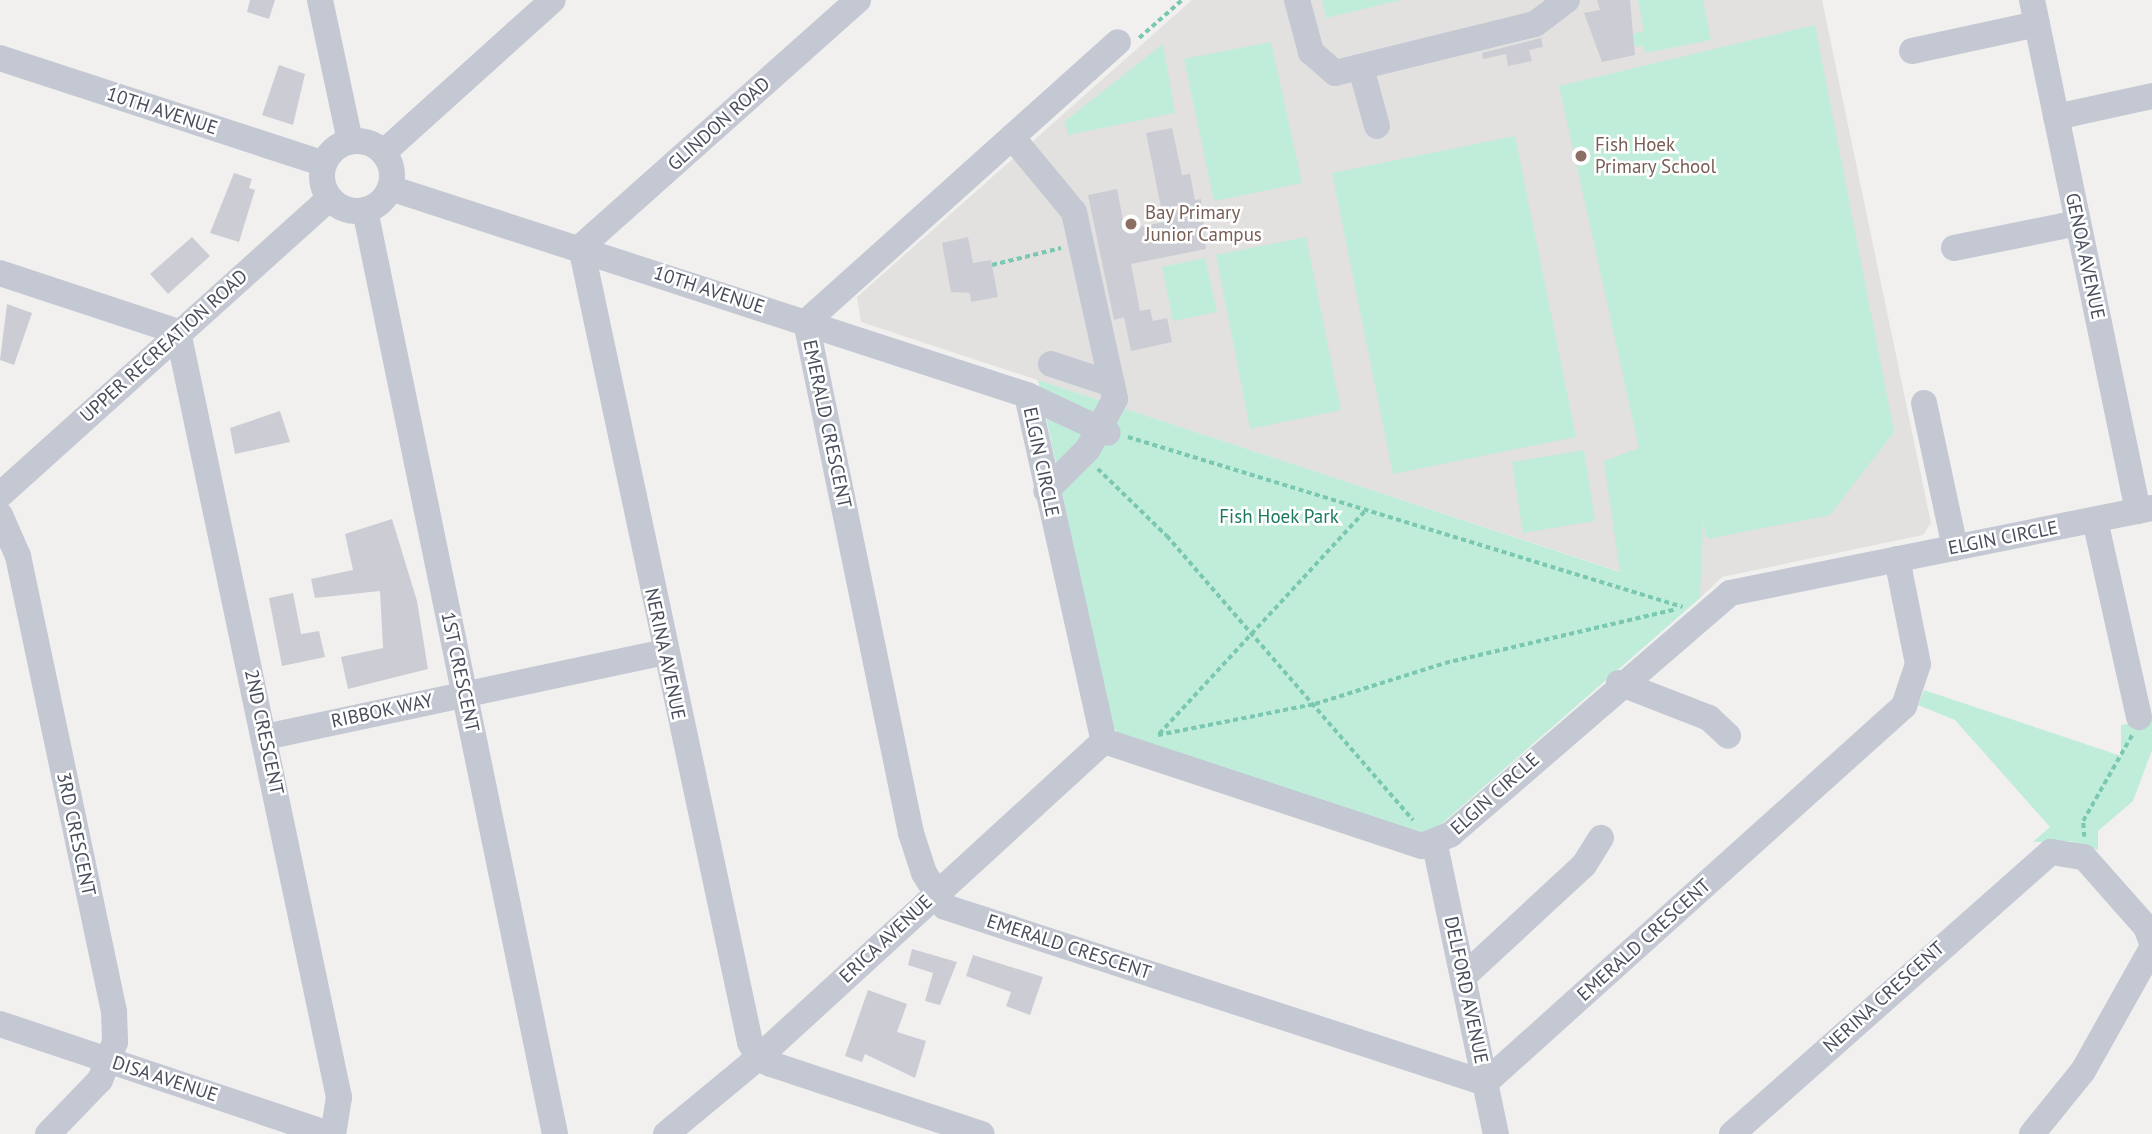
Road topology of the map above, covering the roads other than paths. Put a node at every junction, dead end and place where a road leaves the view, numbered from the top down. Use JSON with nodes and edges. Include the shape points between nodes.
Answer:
{"nodes":[{"id":1,"x":320,"y":0,"type":"edge"},
{"id":2,"x":553,"y":0,"type":"edge"},
{"id":3,"x":858,"y":0,"type":"edge"},
{"id":4,"x":1297,"y":0,"type":"edge"},
{"id":5,"x":1567,"y":0,"type":"edge"},
{"id":6,"x":2034,"y":12,"type":"edge"},
{"id":7,"x":1118,"y":42,"type":"road end"},
{"id":8,"x":1912,"y":51,"type":"dead end"},
{"id":9,"x":0,"y":58,"type":"edge"},
{"id":10,"x":1361,"y":68,"type":"junction"},
{"id":11,"x":2152,"y":96,"type":"edge"},
{"id":12,"x":2056,"y":117,"type":"junction"},
{"id":13,"x":1377,"y":126,"type":"dead end"},
{"id":14,"x":1012,"y":137,"type":"junction"},
{"id":15,"x":350,"y":141,"type":"junction"},
{"id":16,"x":384,"y":152,"type":"junction"},
{"id":17,"x":324,"y":164,"type":"junction"},
{"id":18,"x":390,"y":188,"type":"junction"},
{"id":19,"x":330,"y":198,"type":"junction"},
{"id":20,"x":365,"y":210,"type":"junction"},
{"id":21,"x":2078,"y":223,"type":"junction"},
{"id":22,"x":581,"y":247,"type":"junction"},
{"id":23,"x":1954,"y":248,"type":"dead end"},
{"id":24,"x":0,"y":273,"type":"edge"},
{"id":25,"x":807,"y":322,"type":"junction"},
{"id":26,"x":178,"y":332,"type":"junction"},
{"id":27,"x":1051,"y":364,"type":"dead end"},
{"id":28,"x":1112,"y":384,"type":"junction"},
{"id":29,"x":1027,"y":396,"type":"junction"},
{"id":30,"x":1924,"y":403,"type":"dead end"},
{"id":31,"x":1105,"y":430,"type":"junction"},
{"id":32,"x":1046,"y":491,"type":"junction"},
{"id":33,"x":0,"y":495,"type":"edge"},
{"id":34,"x":2145,"y":510,"type":"edge"},
{"id":35,"x":0,"y":515,"type":"edge"},
{"id":36,"x":2095,"y":520,"type":"junction"},
{"id":37,"x":1955,"y":548,"type":"junction"},
{"id":38,"x":1897,"y":559,"type":"junction"},
{"id":39,"x":665,"y":652,"type":"junction"},
{"id":40,"x":1619,"y":683,"type":"junction"},
{"id":41,"x":464,"y":693,"type":"junction"},
{"id":42,"x":2139,"y":717,"type":"road end"},
{"id":43,"x":1728,"y":736,"type":"dead end"},
{"id":44,"x":265,"y":737,"type":"junction"},
{"id":45,"x":1104,"y":741,"type":"junction"},
{"id":46,"x":1601,"y":838,"type":"dead end"},
{"id":47,"x":1435,"y":845,"type":"junction"},
{"id":48,"x":935,"y":892,"type":"junction"},
{"id":49,"x":2152,"y":943,"type":"edge"},
{"id":50,"x":2152,"y":948,"type":"edge"},
{"id":51,"x":1463,"y":977,"type":"junction"},
{"id":52,"x":0,"y":1024,"type":"edge"},
{"id":53,"x":758,"y":1058,"type":"junction"},
{"id":54,"x":108,"y":1061,"type":"junction"},
{"id":55,"x":1485,"y":1083,"type":"junction"},
{"id":56,"x":48,"y":1134,"type":"edge"},
{"id":57,"x":331,"y":1134,"type":"edge"},
{"id":58,"x":555,"y":1134,"type":"edge"},
{"id":59,"x":666,"y":1134,"type":"edge"},
{"id":60,"x":982,"y":1134,"type":"edge"},
{"id":61,"x":1496,"y":1134,"type":"edge"},
{"id":62,"x":1732,"y":1134,"type":"edge"},
{"id":63,"x":2032,"y":1134,"type":"edge"}],
"edges":[{"from":1,"to":15,"type":"street"},
{"from":2,"to":16,"type":"street"},
{"from":3,"to":22,"type":"street","name":"GLINDON ROAD"},
{"from":4,"to":10,"type":"street","via":[[1319,64],[1335,72]]},
{"from":5,"to":10,"type":"street","via":[[1535,24]]},
{"from":6,"to":8,"type":"street"},
{"from":6,"to":12,"type":"street","name":"GENOA AVENUE"},
{"from":7,"to":14,"type":"street","name":"EMERALD CRESCENT"},
{"from":9,"to":17,"type":"street","name":"10TH AVENUE"},
{"from":10,"to":13,"type":"street"},
{"from":11,"to":12,"type":"street"},
{"from":12,"to":21,"type":"street","name":"GENOA AVENUE"},
{"from":14,"to":25,"type":"street","name":"EMERALD CRESCENT"},
{"from":14,"to":28,"type":"street","via":[[1071,206]]},
{"from":15,"to":16,"type":"street"},
{"from":15,"to":17,"type":"street"},
{"from":16,"to":18,"type":"street","via":[[392,169]]},
{"from":17,"to":19,"type":"street"},
{"from":18,"to":20,"type":"street"},
{"from":18,"to":22,"type":"street","name":"10TH AVENUE"},
{"from":19,"to":20,"type":"street","via":[[346,209]]},
{"from":19,"to":26,"type":"street","name":"UPPER RECREATION ROAD"},
{"from":20,"to":41,"type":"street","name":"1ST CRESCENT"},
{"from":21,"to":23,"type":"street"},
{"from":21,"to":34,"type":"street","name":"GENOA AVENUE"},
{"from":22,"to":25,"type":"street","name":"10TH AVENUE"},
{"from":22,"to":39,"type":"street","name":"NERINA AVENUE"},
{"from":24,"to":26,"type":"street"},
{"from":25,"to":29,"type":"street","name":"10TH AVENUE"},
{"from":25,"to":48,"type":"street","name":"EMERALD CRESCENT","via":[[911,833]]},
{"from":26,"to":33,"type":"street","name":"UPPER RECREATION ROAD"},
{"from":26,"to":44,"type":"street","name":"2ND CRESCENT"},
{"from":27,"to":28,"type":"street"},
{"from":28,"to":31,"type":"street","via":[[1114,409]]},
{"from":29,"to":31,"type":"street","name":"10TH AVENUE"},
{"from":29,"to":32,"type":"street","name":"ELGIN CIRCLE"},
{"from":30,"to":37,"type":"street"},
{"from":31,"to":32,"type":"street","via":[[1069,473]]},
{"from":32,"to":45,"type":"street","name":"ELGIN CIRCLE"},
{"from":34,"to":36,"type":"street","name":"ELGIN CIRCLE"},
{"from":35,"to":54,"type":"street","name":"3RD CRESCENT","via":[[18,556],[114,1012]]},
{"from":36,"to":37,"type":"street","name":"ELGIN CIRCLE"},
{"from":36,"to":42,"type":"street"},
{"from":37,"to":38,"type":"street","name":"ELGIN CIRCLE"},
{"from":38,"to":40,"type":"street","name":"ELGIN CIRCLE","via":[[1730,593]]},
{"from":38,"to":55,"type":"street","name":"EMERALD CRESCENT","via":[[1918,664],[1904,706]]},
{"from":39,"to":41,"type":"street","name":"RIBBOK WAY"},
{"from":39,"to":53,"type":"street","name":"NERINA AVENUE","via":[[741,1019]]},
{"from":40,"to":43,"type":"street","via":[[1709,718]]},
{"from":40,"to":47,"type":"street","name":"ELGIN CIRCLE"},
{"from":41,"to":44,"type":"street","name":"RIBBOK WAY"},
{"from":41,"to":58,"type":"street","name":"1ST CRESCENT"},
{"from":44,"to":57,"type":"street","name":"2ND CRESCENT","via":[[339,1097]]},
{"from":45,"to":47,"type":"street","name":"ELGIN CIRCLE","via":[[1130,754]]},
{"from":45,"to":48,"type":"street","name":"ERICA AVENUE"},
{"from":46,"to":51,"type":"street","via":[[1584,865]]},
{"from":47,"to":51,"type":"street","name":"DELFORD AVENUE"},
{"from":48,"to":53,"type":"street","name":"ERICA AVENUE"},
{"from":48,"to":55,"type":"street","name":"EMERALD CRESCENT","via":[[945,907]]},
{"from":49,"to":62,"type":"street","name":"NERINA CRESCENT","via":[[2147,927],[2084,857],[2062,850],[2036,860]]},
{"from":50,"to":63,"type":"street","via":[[2083,1070]]},
{"from":51,"to":55,"type":"street","name":"DELFORD AVENUE"},
{"from":52,"to":54,"type":"street","name":"DISA AVENUE"},
{"from":53,"to":59,"type":"street","name":"ERICA AVENUE"},
{"from":53,"to":60,"type":"street"},
{"from":54,"to":56,"type":"street","name":"3RD CRESCENT","via":[[86,1099]]},
{"from":54,"to":57,"type":"street","name":"DISA AVENUE"},
{"from":55,"to":61,"type":"street","name":"DELFORD AVENUE"}]}
